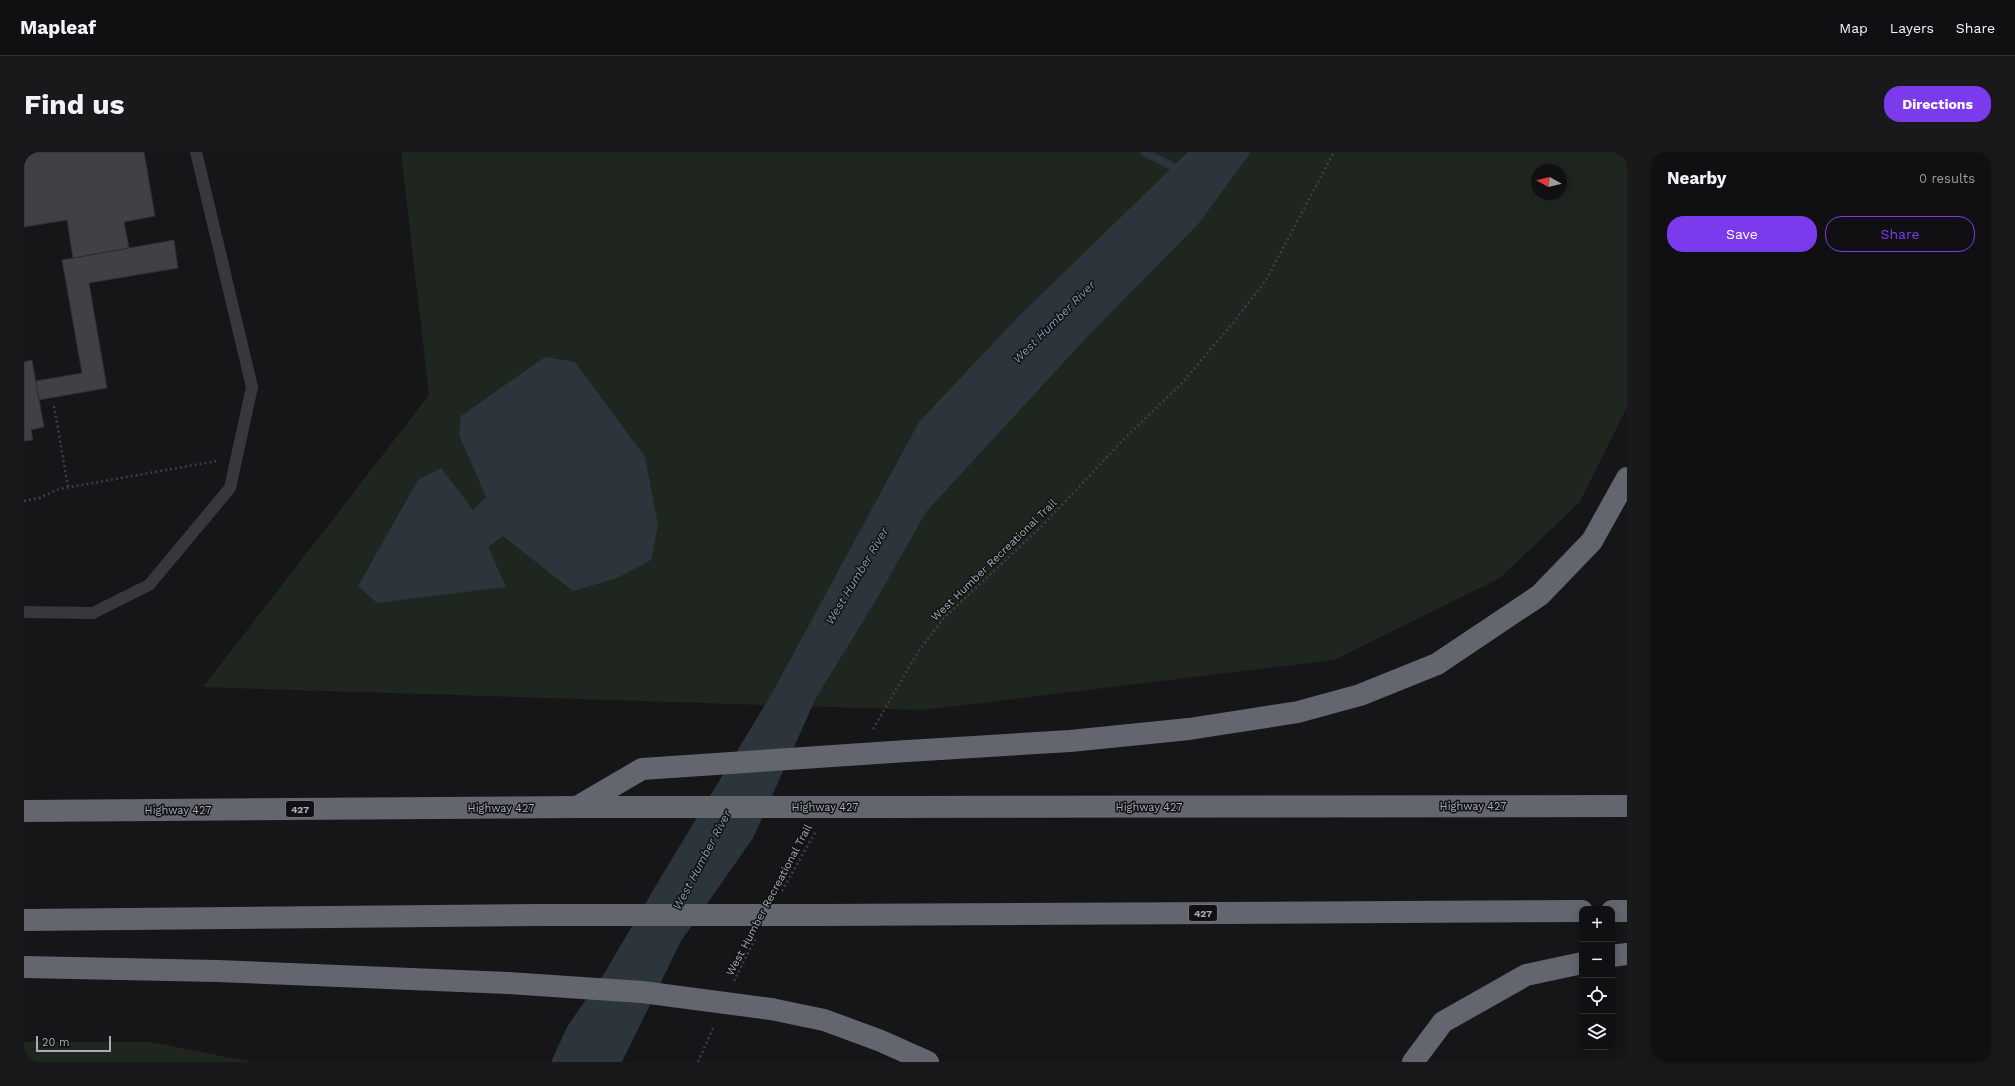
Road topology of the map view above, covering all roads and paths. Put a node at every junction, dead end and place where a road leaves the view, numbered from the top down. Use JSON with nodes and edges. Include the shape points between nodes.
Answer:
{"nodes":[{"id":1,"x":196,"y":152,"type":"edge"},
{"id":2,"x":1334,"y":152,"type":"edge"},
{"id":3,"x":54,"y":406,"type":"dead end"},
{"id":4,"x":237,"y":458,"type":"junction"},
{"id":5,"x":1627,"y":478,"type":"edge"},
{"id":6,"x":68,"y":487,"type":"junction"},
{"id":7,"x":24,"y":501,"type":"edge"},
{"id":8,"x":24,"y":612,"type":"edge"},
{"id":9,"x":872,"y":730,"type":"dead end"},
{"id":10,"x":1627,"y":806,"type":"edge"},
{"id":11,"x":577,"y":807,"type":"junction"},
{"id":12,"x":24,"y":811,"type":"edge"},
{"id":13,"x":818,"y":828,"type":"dead end"},
{"id":14,"x":779,"y":897,"type":"dead end"},
{"id":15,"x":1579,"y":911,"type":"edge"},
{"id":16,"x":1615,"y":911,"type":"edge"},
{"id":17,"x":1627,"y":911,"type":"edge"},
{"id":18,"x":24,"y":920,"type":"edge"},
{"id":19,"x":759,"y":932,"type":"dead end"},
{"id":20,"x":1627,"y":954,"type":"edge"},
{"id":21,"x":1615,"y":956,"type":"edge"},
{"id":22,"x":1579,"y":964,"type":"edge"},
{"id":23,"x":24,"y":967,"type":"edge"},
{"id":24,"x":731,"y":988,"type":"dead end"},
{"id":25,"x":715,"y":1023,"type":"dead end"},
{"id":26,"x":698,"y":1062,"type":"edge"},
{"id":27,"x":928,"y":1062,"type":"edge"},
{"id":28,"x":1413,"y":1062,"type":"edge"}],
"edges":[{"from":1,"to":4,"type":"lane","via":[[252,388]]},
{"from":2,"to":9,"type":"path","name":"West Humber Recreational Trail","via":[[1266,280],[1233,323],[1182,383],[1124,439],[1044,524],[942,619],[918,652]]},
{"from":3,"to":6,"type":"path"},
{"from":4,"to":6,"type":"path"},
{"from":4,"to":8,"type":"lane","via":[[230,488],[149,585],[93,613]]},
{"from":5,"to":11,"type":"highway","bridge":true,"via":[[1592,541],[1540,594],[1437,664],[1360,695],[1298,712],[1189,729],[1070,741],[642,769]]},
{"from":6,"to":7,"type":"path"},
{"from":10,"to":11,"type":"highway","name":"Highway 427","number":"427","bridge":true},
{"from":11,"to":12,"type":"highway","name":"Highway 427","number":"427"},
{"from":13,"to":14,"type":"path","name":"West Humber Recreational Trail"},
{"from":15,"to":18,"type":"highway","number":"427","bridge":true,"via":[[541,915]]},
{"from":16,"to":17,"type":"highway"},
{"from":19,"to":24,"type":"path","name":"West Humber Recreational Trail"},
{"from":20,"to":21,"type":"highway"},
{"from":22,"to":28,"type":"highway","via":[[1526,975],[1443,1022]]},
{"from":23,"to":27,"type":"highway","bridge":true,"via":[[216,971],[508,983],[642,992],[771,1009],[824,1020]]},
{"from":25,"to":26,"type":"path"}]}
